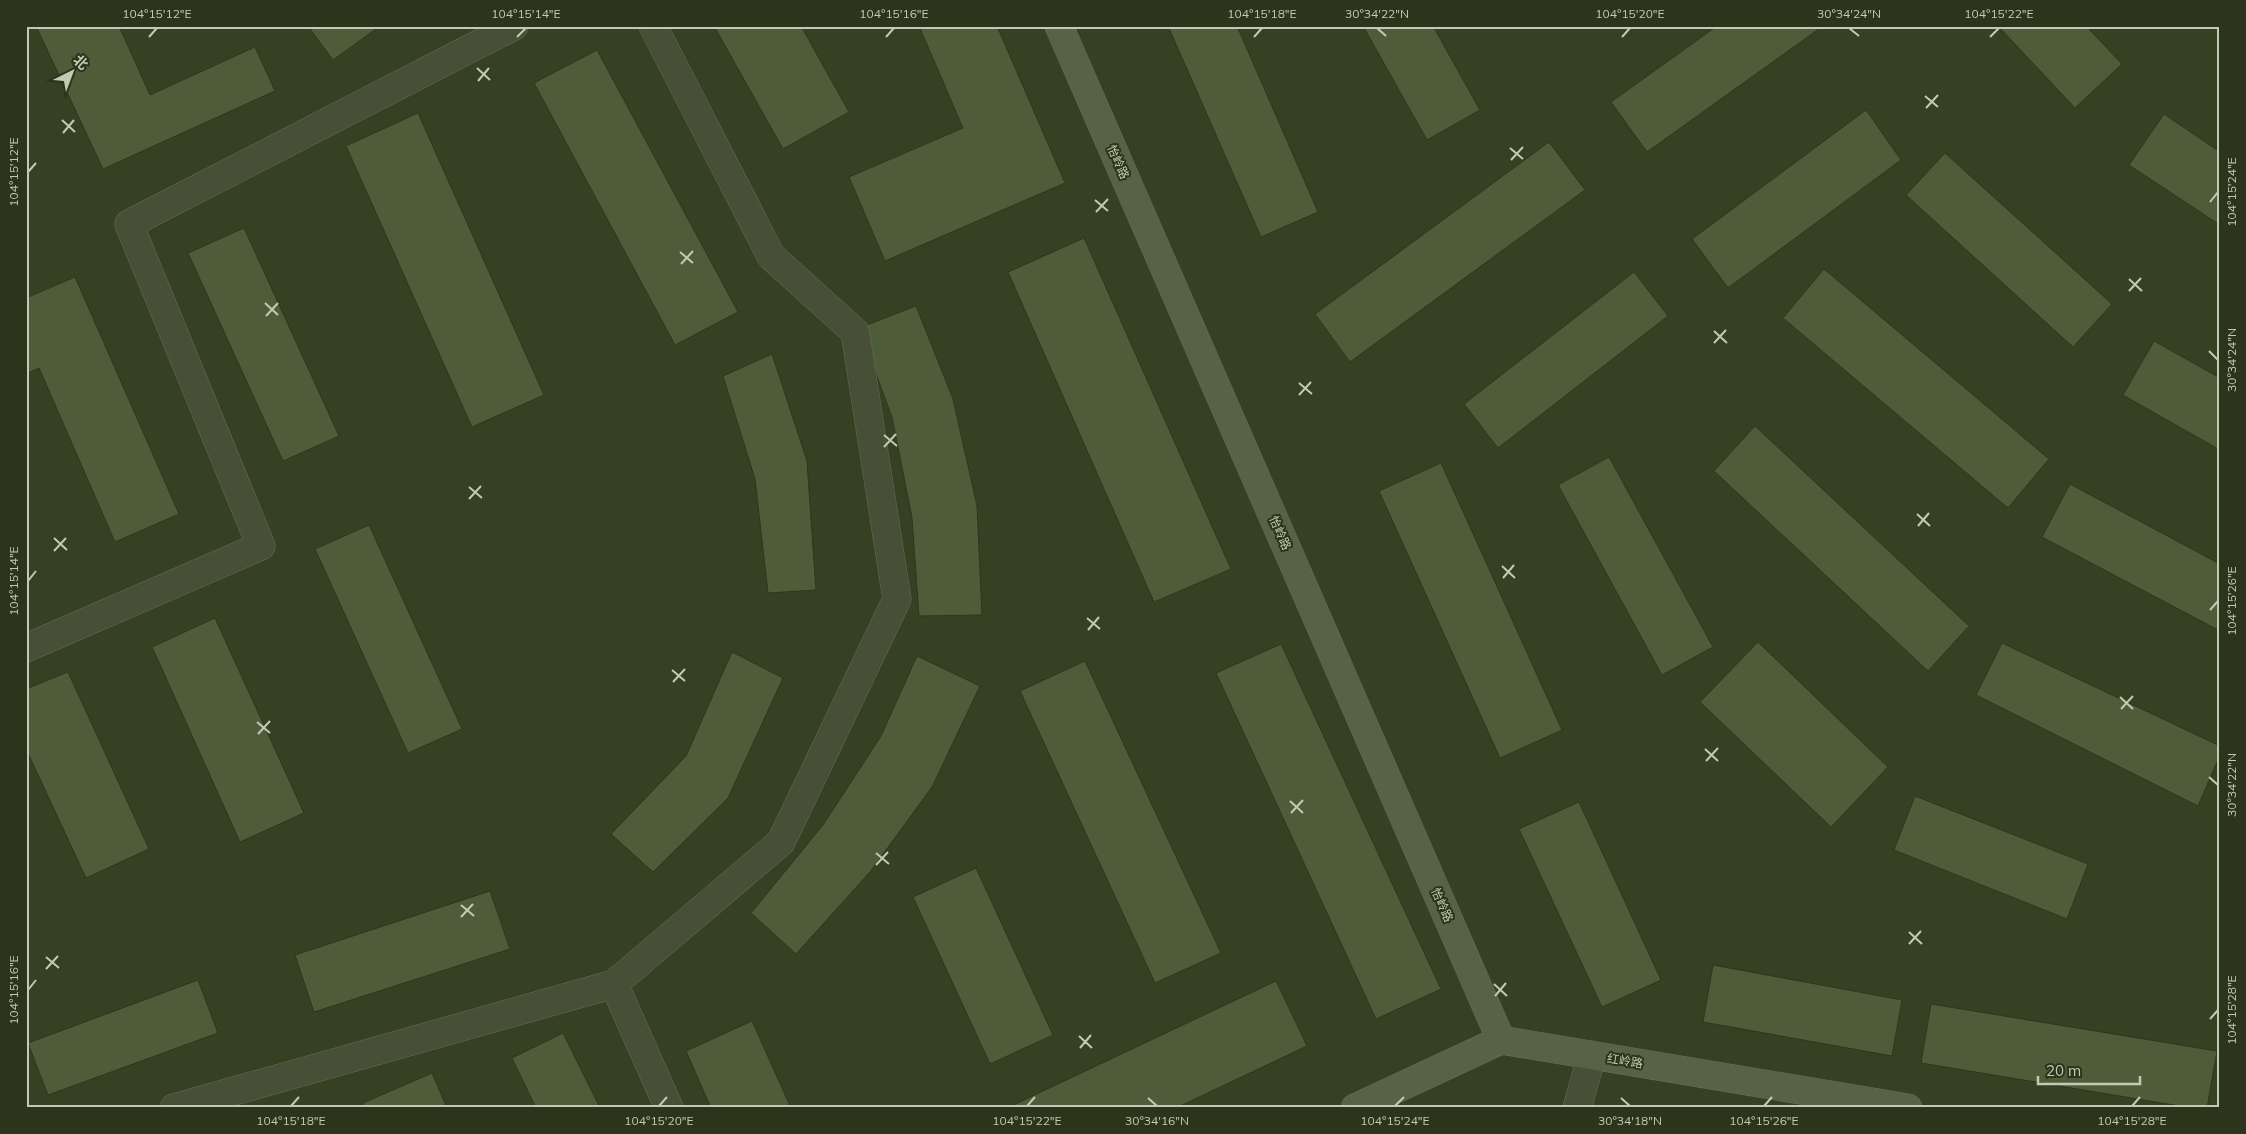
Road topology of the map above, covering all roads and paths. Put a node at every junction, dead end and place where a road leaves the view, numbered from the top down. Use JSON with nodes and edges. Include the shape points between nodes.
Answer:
{"nodes":[{"id":1,"x":514,"y":26,"type":"edge"},
{"id":2,"x":653,"y":26,"type":"edge"},
{"id":3,"x":1059,"y":26,"type":"edge"},
{"id":4,"x":26,"y":648,"type":"edge"},
{"id":5,"x":614,"y":984,"type":"junction"},
{"id":6,"x":1501,"y":1040,"type":"junction"},
{"id":7,"x":1592,"y":1055,"type":"junction"},
{"id":8,"x":174,"y":1108,"type":"edge"},
{"id":9,"x":669,"y":1108,"type":"edge"},
{"id":10,"x":1354,"y":1108,"type":"edge"},
{"id":11,"x":1577,"y":1108,"type":"edge"},
{"id":12,"x":1908,"y":1108,"type":"edge"}],
"edges":[{"from":1,"to":4,"type":"street","via":[[129,224],[261,546]]},
{"from":2,"to":5,"type":"street","via":[[771,256],[855,332],[897,599],[781,842]]},
{"from":3,"to":6,"type":"street","name":"怡岭路"},
{"from":5,"to":8,"type":"street"},
{"from":5,"to":9,"type":"street"},
{"from":6,"to":7,"type":"street","name":"红岭路"},
{"from":6,"to":10,"type":"street"},
{"from":7,"to":11,"type":"street"},
{"from":7,"to":12,"type":"street","name":"红岭路"}]}
